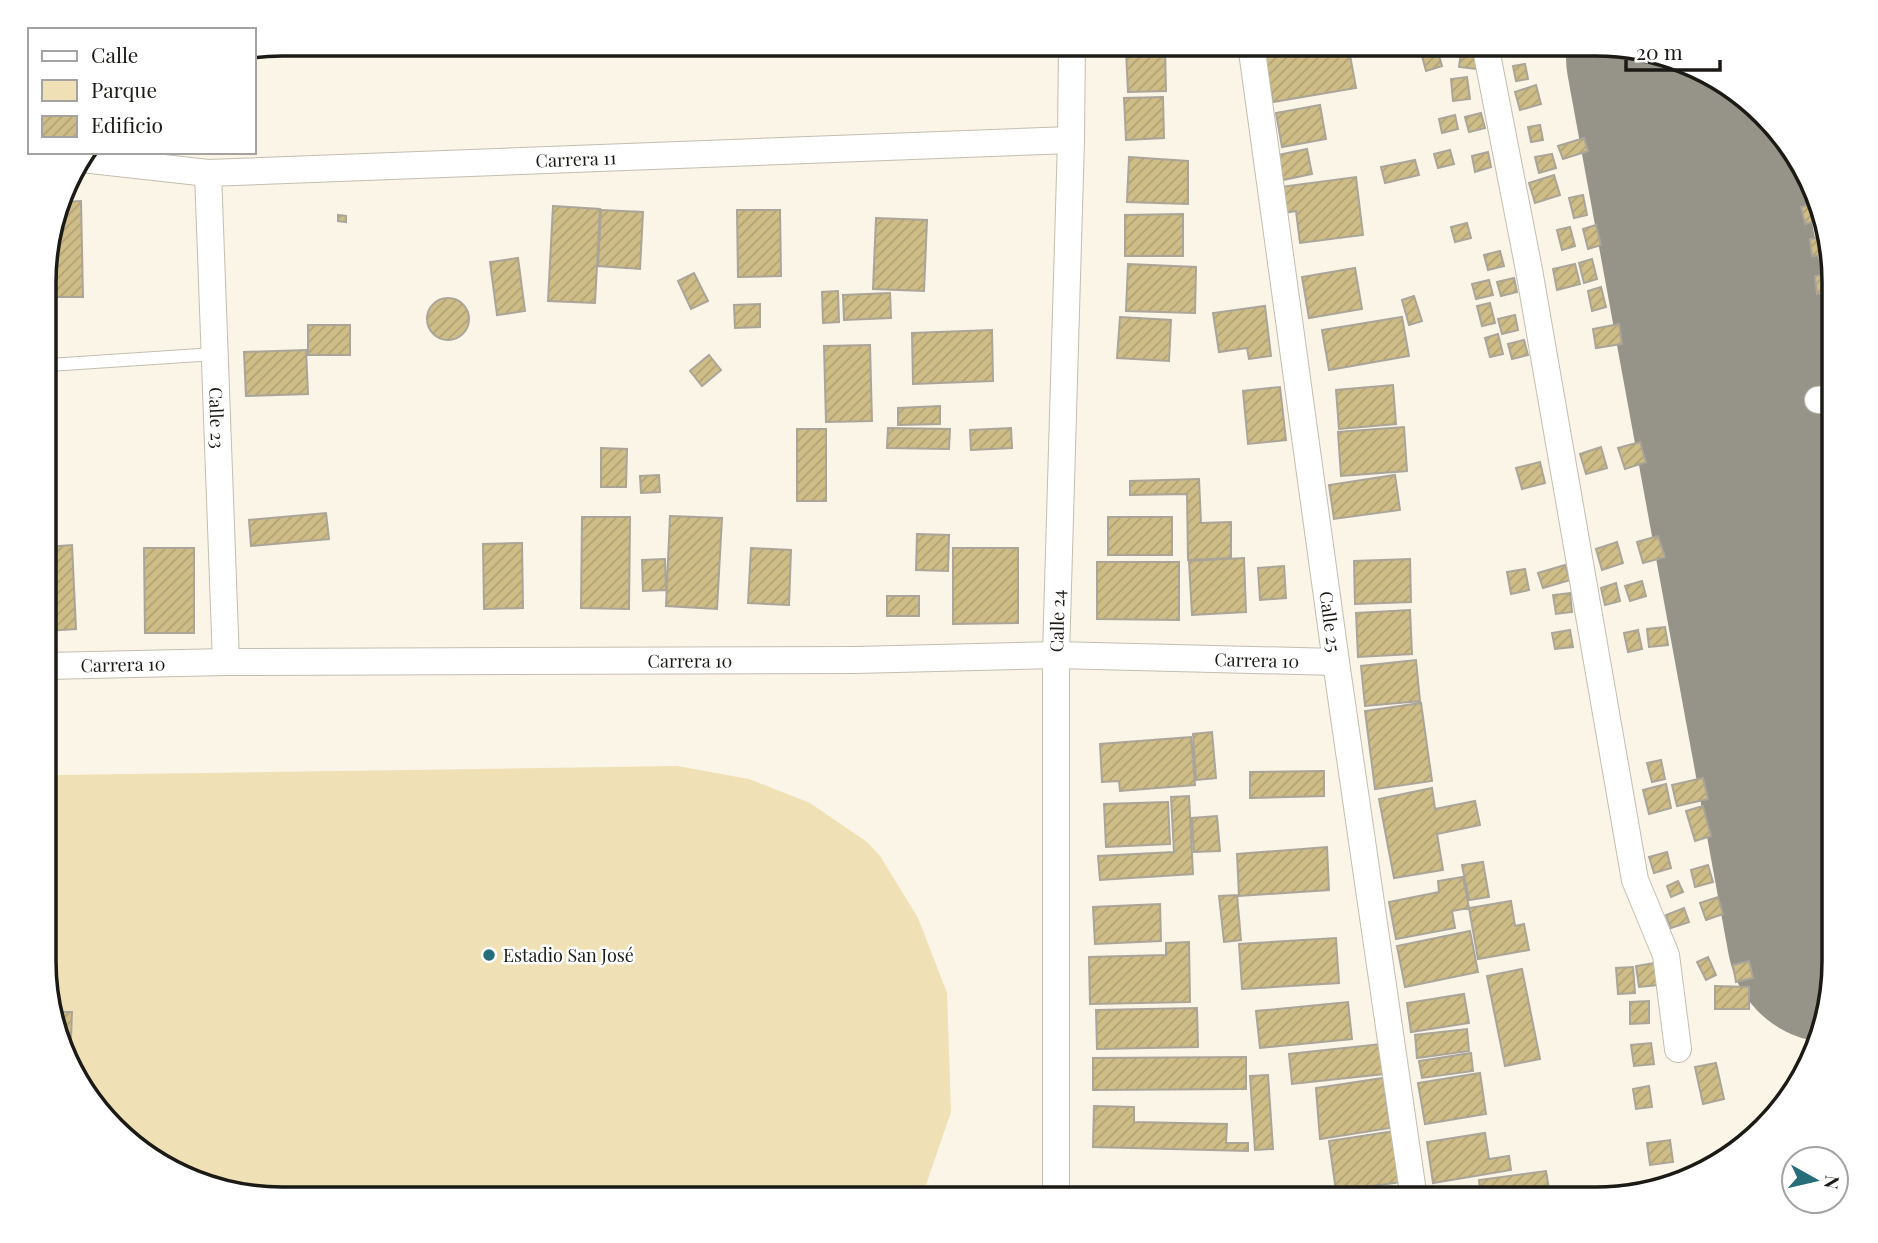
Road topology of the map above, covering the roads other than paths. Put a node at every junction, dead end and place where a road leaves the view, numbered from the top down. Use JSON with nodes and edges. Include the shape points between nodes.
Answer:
{"nodes":[{"id":1,"x":1072,"y":56,"type":"edge"},
{"id":2,"x":1253,"y":56,"type":"edge"},
{"id":3,"x":1487,"y":56,"type":"edge"},
{"id":4,"x":1071,"y":141,"type":"junction"},
{"id":5,"x":92,"y":160,"type":"edge"},
{"id":6,"x":208,"y":173,"type":"junction"},
{"id":7,"x":215,"y":354,"type":"junction"},
{"id":8,"x":56,"y":365,"type":"edge"},
{"id":9,"x":1056,"y":655,"type":"junction"},
{"id":10,"x":226,"y":662,"type":"junction"},
{"id":11,"x":1336,"y":662,"type":"junction"},
{"id":12,"x":56,"y":666,"type":"edge"},
{"id":13,"x":1678,"y":1049,"type":"dead end"},
{"id":14,"x":1056,"y":1187,"type":"edge"},
{"id":15,"x":1412,"y":1187,"type":"edge"}],
"edges":[{"from":1,"to":4,"type":"street","name":"Calle 24"},
{"from":2,"to":11,"type":"street","name":"Calle 25"},
{"from":3,"to":13,"type":"street","via":[[1635,880],[1666,955]]},
{"from":4,"to":6,"type":"street","name":"Carrera 11"},
{"from":4,"to":9,"type":"street","name":"Calle 24"},
{"from":5,"to":6,"type":"street","name":"Carrera 11"},
{"from":6,"to":7,"type":"street","name":"Calle 23"},
{"from":7,"to":8,"type":"lane"},
{"from":7,"to":10,"type":"street","name":"Calle 23"},
{"from":9,"to":10,"type":"street","name":"Carrera 10"},
{"from":9,"to":11,"type":"street","name":"Carrera 10"},
{"from":9,"to":14,"type":"street","name":"Calle 24"},
{"from":10,"to":12,"type":"street","name":"Carrera 10"},
{"from":11,"to":15,"type":"street","name":"Calle 25"}]}
